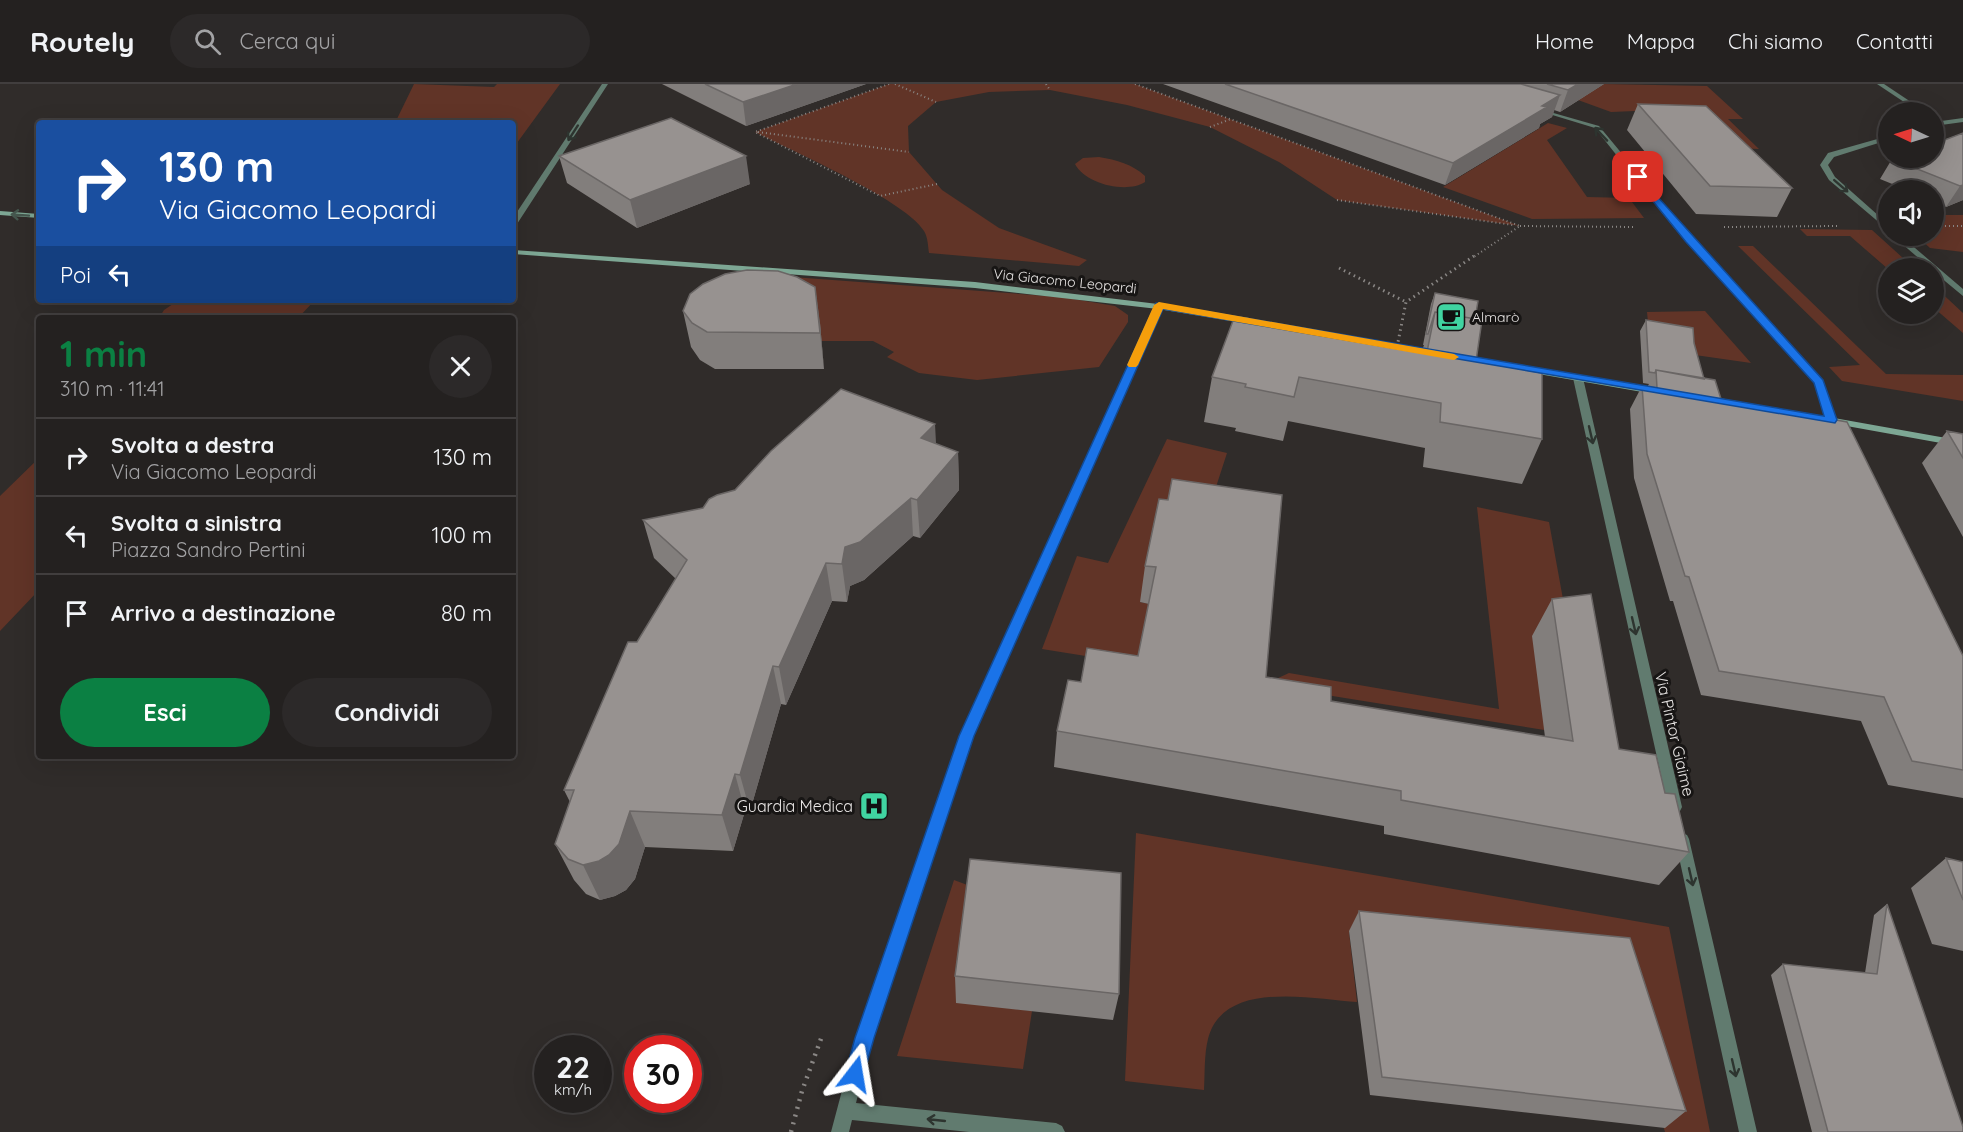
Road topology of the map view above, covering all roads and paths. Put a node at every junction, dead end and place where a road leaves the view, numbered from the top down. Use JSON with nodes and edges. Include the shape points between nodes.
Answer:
{"nodes":[{"id":1,"x":605,"y":84,"type":"edge"},
{"id":2,"x":889,"y":84,"type":"edge"},
{"id":3,"x":895,"y":84,"type":"edge"},
{"id":4,"x":1046,"y":84,"type":"edge"},
{"id":5,"x":1135,"y":84,"type":"edge"},
{"id":6,"x":1880,"y":84,"type":"edge"},
{"id":7,"x":1050,"y":90,"type":"dead end"},
{"id":8,"x":936,"y":102,"type":"dead end"},
{"id":9,"x":1908,"y":102,"type":"edge"},
{"id":10,"x":1532,"y":107,"type":"edge"},
{"id":11,"x":1231,"y":119,"type":"junction"},
{"id":12,"x":1963,"y":120,"type":"edge"},
{"id":13,"x":1944,"y":121,"type":"edge"},
{"id":14,"x":1210,"y":127,"type":"dead end"},
{"id":15,"x":755,"y":132,"type":"junction"},
{"id":16,"x":1878,"y":141,"type":"edge"},
{"id":17,"x":909,"y":152,"type":"dead end"},
{"id":18,"x":937,"y":184,"type":"dead end"},
{"id":19,"x":1336,"y":200,"type":"dead end"},
{"id":20,"x":0,"y":213,"type":"edge"},
{"id":21,"x":36,"y":216,"type":"edge"},
{"id":22,"x":1878,"y":218,"type":"edge"},
{"id":23,"x":516,"y":219,"type":"edge"},
{"id":24,"x":1520,"y":226,"type":"junction"},
{"id":25,"x":1944,"y":226,"type":"edge"},
{"id":26,"x":1963,"y":226,"type":"edge"},
{"id":27,"x":1678,"y":227,"type":"junction"},
{"id":28,"x":1878,"y":227,"type":"edge"},
{"id":29,"x":1909,"y":246,"type":"edge"},
{"id":30,"x":516,"y":252,"type":"edge"},
{"id":31,"x":1339,"y":268,"type":"dead end"},
{"id":32,"x":1963,"y":293,"type":"edge"},
{"id":33,"x":1406,"y":302,"type":"junction"},
{"id":34,"x":1159,"y":305,"type":"junction"},
{"id":35,"x":1262,"y":323,"type":"edge"},
{"id":36,"x":1397,"y":347,"type":"joint"},
{"id":37,"x":1578,"y":378,"type":"junction"},
{"id":38,"x":1670,"y":394,"type":"edge"},
{"id":39,"x":1820,"y":418,"type":"edge"},
{"id":40,"x":1831,"y":420,"type":"junction"},
{"id":41,"x":1963,"y":444,"type":"edge"},
{"id":42,"x":846,"y":1111,"type":"junction"},
{"id":43,"x":840,"y":1132,"type":"edge"},
{"id":44,"x":1056,"y":1132,"type":"edge"},
{"id":45,"x":1748,"y":1132,"type":"edge"}],
"edges":[{"from":1,"to":23,"type":"street","one_way":true},
{"from":2,"to":15,"type":"path"},
{"from":3,"to":8,"type":"path"},
{"from":4,"to":7,"type":"path"},
{"from":5,"to":11,"type":"path"},
{"from":6,"to":9,"type":"street"},
{"from":27,"to":10,"type":"street","one_way":true,"via":[[1597,127]]},
{"from":11,"to":14,"type":"path"},
{"from":11,"to":24,"type":"path"},
{"from":12,"to":13,"type":"street"},
{"from":15,"to":17,"type":"path"},
{"from":15,"to":18,"type":"path","via":[[880,196]]},
{"from":16,"to":22,"type":"street","one_way":true,"via":[[1831,155],[1824,165],[1832,178]]},
{"from":19,"to":24,"type":"path"},
{"from":21,"to":20,"type":"street","one_way":true},
{"from":24,"to":27,"type":"path"},
{"from":24,"to":33,"type":"path"},
{"from":25,"to":26,"type":"path"},
{"from":27,"to":28,"type":"path"},
{"from":27,"to":40,"type":"street","via":[[1819,382]]},
{"from":29,"to":32,"type":"street"},
{"from":30,"to":34,"type":"street","name":"Via Giacomo Leopardi","via":[[1047,291]]},
{"from":31,"to":33,"type":"path"},
{"from":33,"to":36,"type":"path"},
{"from":34,"to":35,"type":"street","name":"Via Giacomo Leopardi"},
{"from":34,"to":42,"type":"street","via":[[966,736],[864,1038]]},
{"from":36,"to":37,"type":"street"},
{"from":37,"to":38,"type":"street"},
{"from":37,"to":45,"type":"street","name":"Via Pintor Giaime","one_way":true},
{"from":39,"to":40,"type":"street"},
{"from":40,"to":41,"type":"street"},
{"from":42,"to":43,"type":"street"},
{"from":44,"to":42,"type":"street","one_way":true}]}
